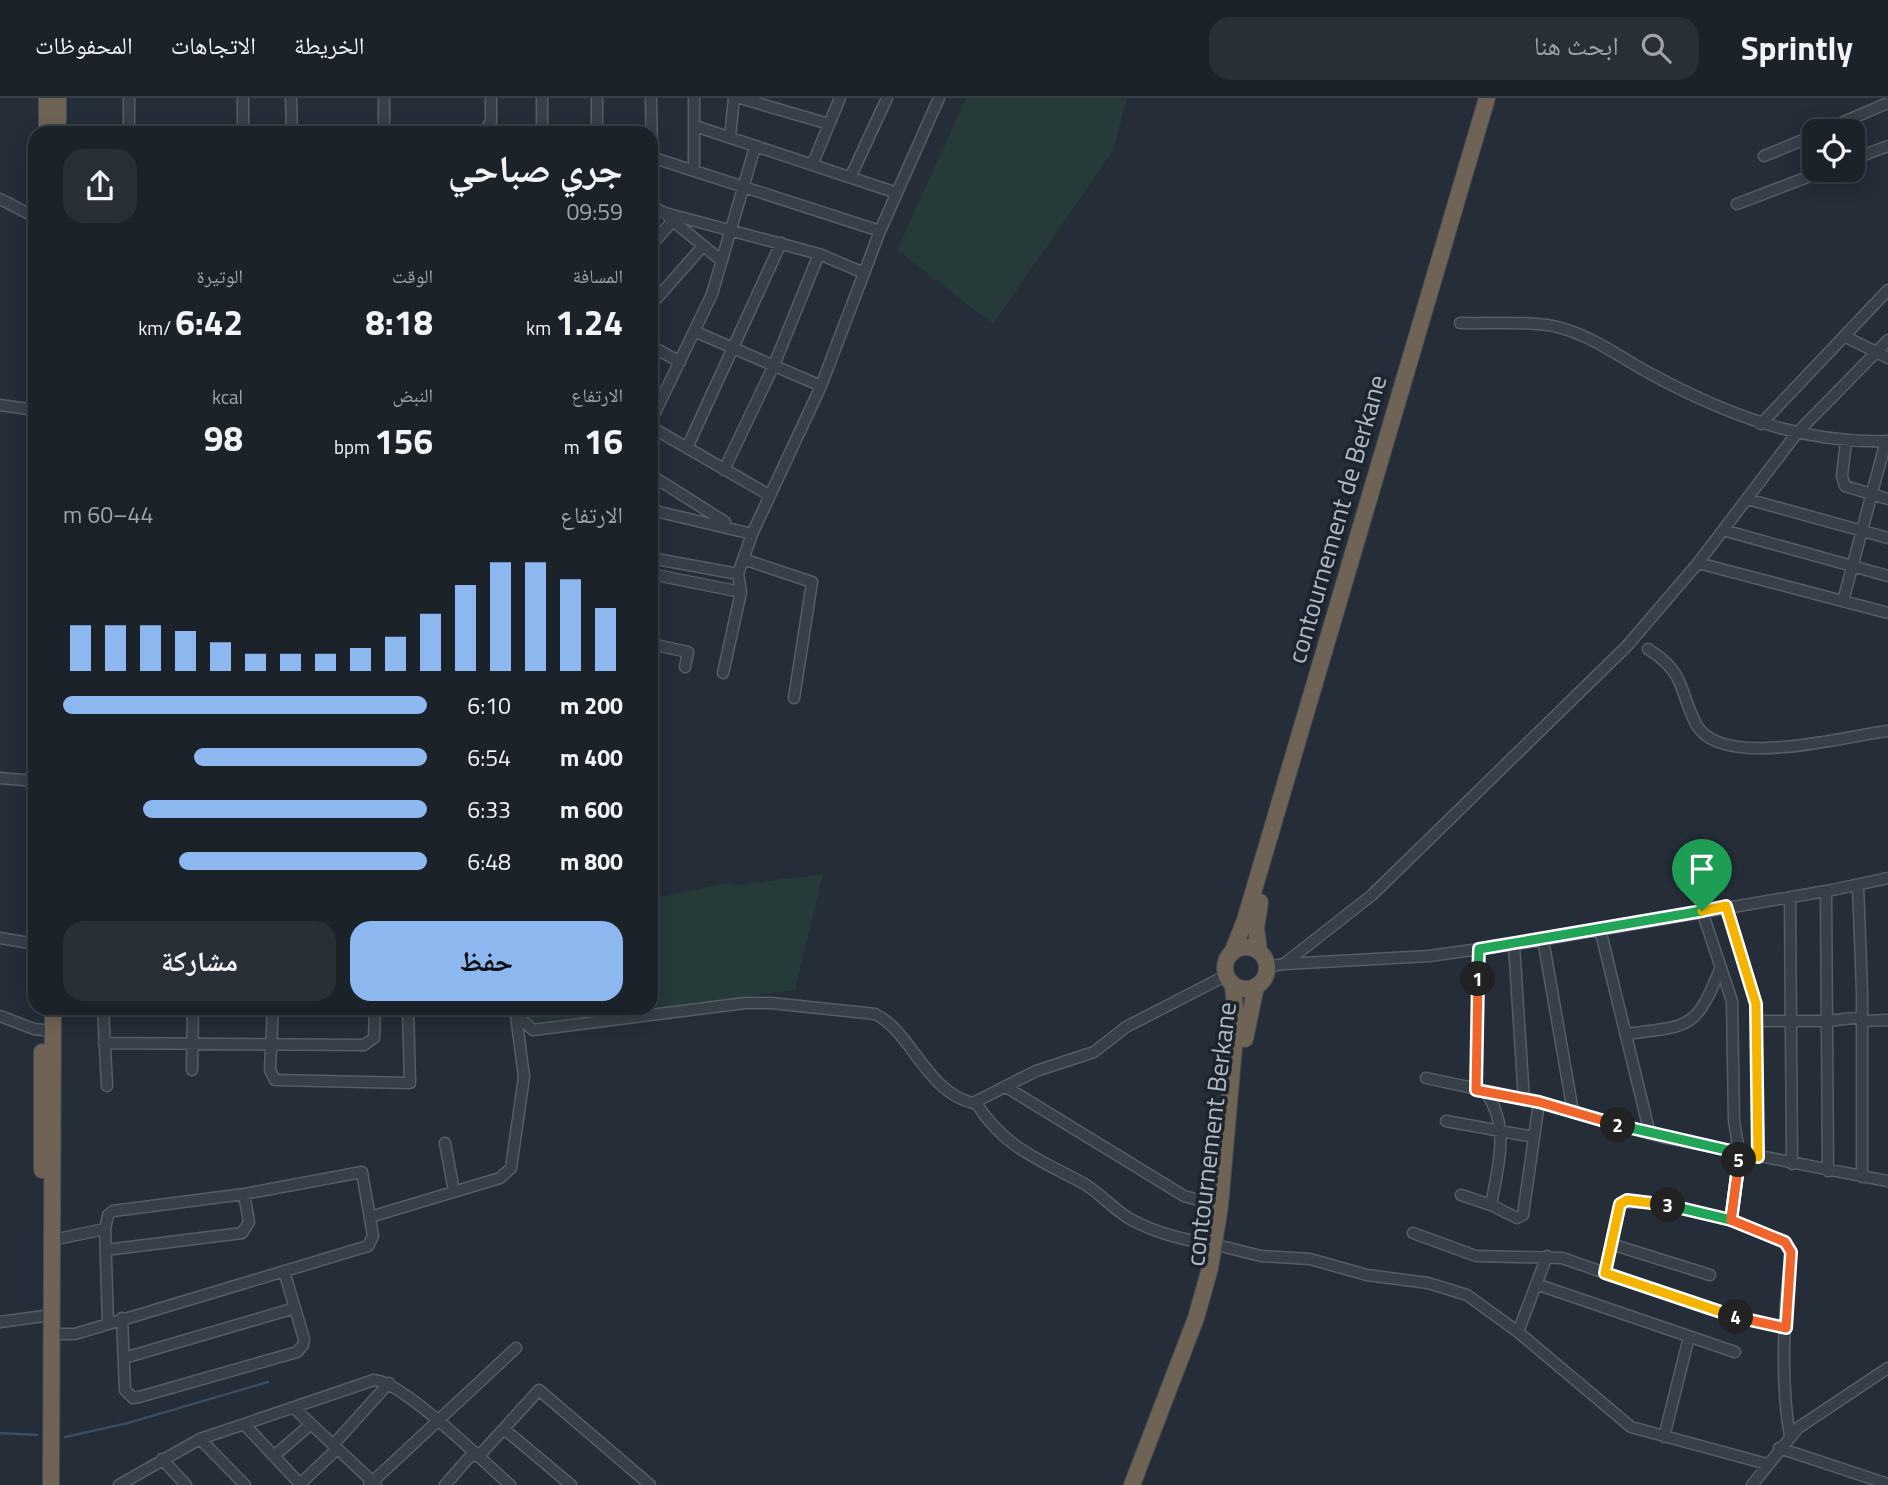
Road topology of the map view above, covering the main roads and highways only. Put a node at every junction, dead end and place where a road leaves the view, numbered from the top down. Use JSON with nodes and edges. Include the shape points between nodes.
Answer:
{"nodes":[{"id":1,"x":47,"y":98,"type":"edge"},
{"id":2,"x":58,"y":98,"type":"edge"},
{"id":3,"x":1487,"y":98,"type":"edge"},
{"id":4,"x":1498,"y":98,"type":"edge"},
{"id":5,"x":47,"y":126,"type":"edge"},
{"id":6,"x":58,"y":126,"type":"edge"},
{"id":7,"x":1259,"y":951,"type":"junction"},
{"id":8,"x":1232,"y":953,"type":"junction"},
{"id":9,"x":1230,"y":979,"type":"junction"},
{"id":10,"x":1256,"y":986,"type":"junction"},
{"id":11,"x":45,"y":1015,"type":"edge"},
{"id":12,"x":51,"y":1015,"type":"edge"},
{"id":13,"x":48,"y":1031,"type":"junction"},
{"id":14,"x":1219,"y":1246,"type":"junction"},
{"id":15,"x":46,"y":1315,"type":"junction"},
{"id":16,"x":40,"y":1485,"type":"edge"},
{"id":17,"x":51,"y":1485,"type":"edge"},
{"id":18,"x":1132,"y":1485,"type":"edge"},
{"id":19,"x":1143,"y":1485,"type":"edge"}],
"edges":[{"from":1,"to":5,"type":"highway"},
{"from":2,"to":6,"type":"highway"},
{"from":3,"to":8,"type":"highway","name":"contournement de Berkane"},
{"from":4,"to":7,"type":"highway","via":[[1262,892],[1256,928]]},
{"from":7,"to":8,"type":"highway","via":[[1242,947]]},
{"from":7,"to":10,"type":"highway","via":[[1275,965]]},
{"from":8,"to":9,"type":"highway","via":[[1226,963]]},
{"from":9,"to":10,"type":"highway","via":[[1244,989]]},
{"from":9,"to":14,"type":"highway","via":[[1236,1014]]},
{"from":10,"to":14,"type":"highway","name":"contournement Berkane","via":[[1246,1024]]},
{"from":11,"to":13,"type":"highway"},
{"from":12,"to":13,"type":"highway"},
{"from":13,"to":15,"type":"highway"},
{"from":13,"to":15,"type":"highway","via":[[52,1240]]},
{"from":14,"to":18,"type":"highway"},
{"from":14,"to":19,"type":"highway","name":"contournement Berkane","via":[[1205,1321]]},
{"from":15,"to":16,"type":"highway"},
{"from":15,"to":17,"type":"highway","via":[[52,1334]]}]}
